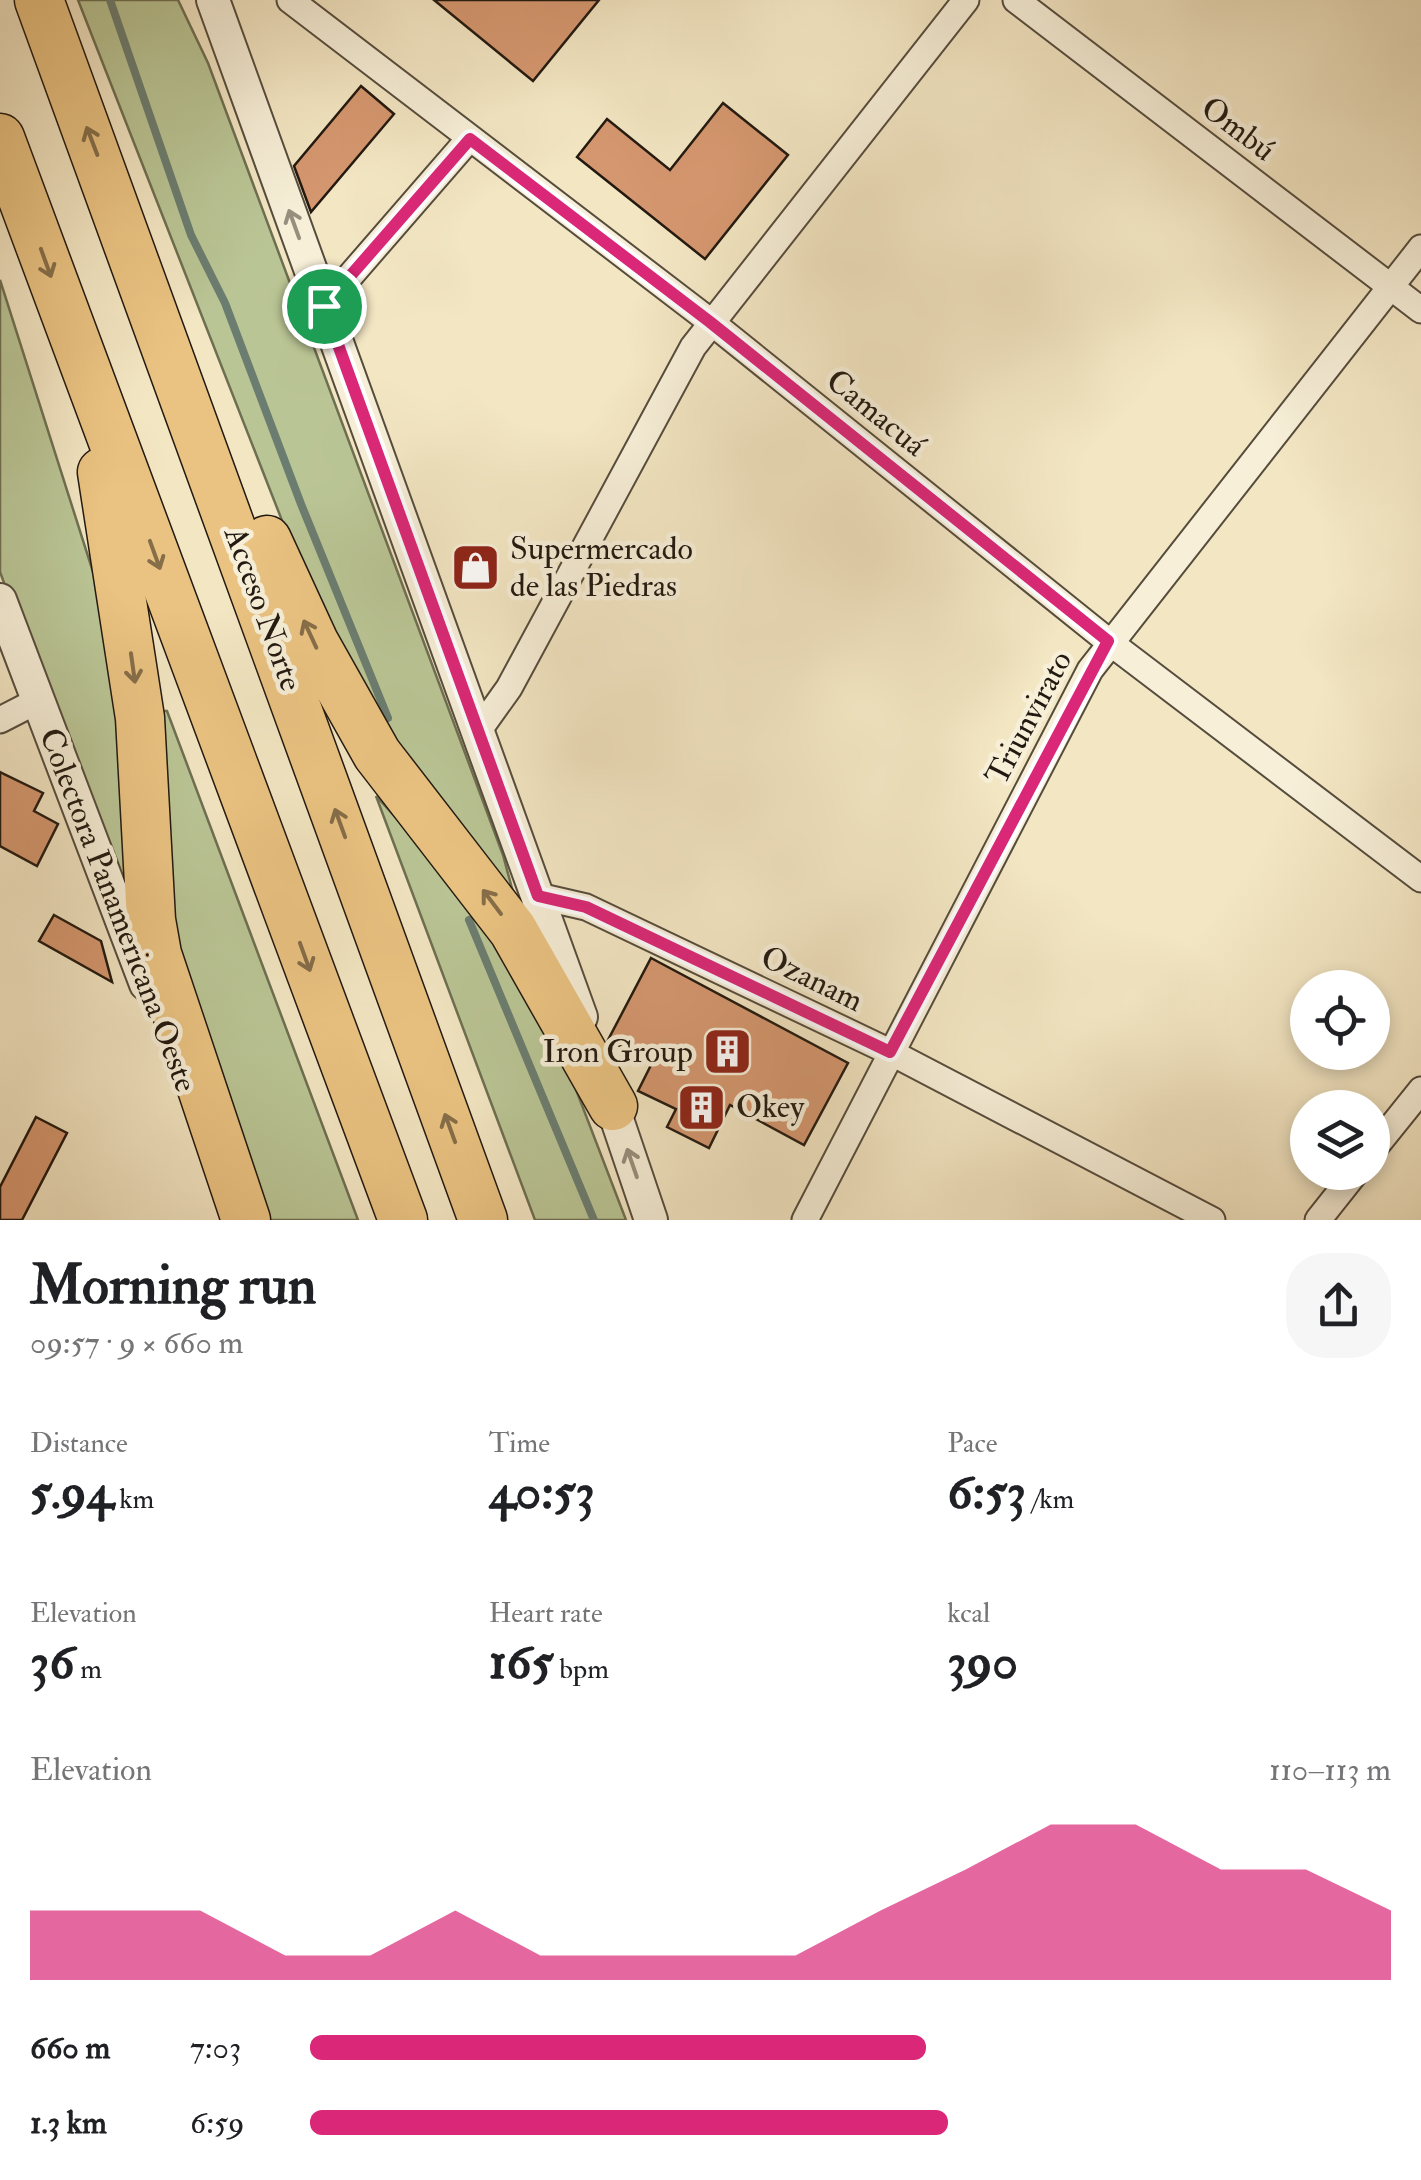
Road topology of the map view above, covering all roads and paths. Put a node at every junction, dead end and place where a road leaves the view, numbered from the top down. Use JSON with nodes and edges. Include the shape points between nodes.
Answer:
{"nodes":[{"id":1,"x":38,"y":0,"type":"edge"},
{"id":2,"x":290,"y":0,"type":"edge"},
{"id":3,"x":966,"y":0,"type":"edge"},
{"id":4,"x":1016,"y":0,"type":"edge"},
{"id":5,"x":216,"y":2,"type":"edge"},
{"id":6,"x":0,"y":138,"type":"edge"},
{"id":7,"x":470,"y":139,"type":"junction"},
{"id":8,"x":126,"y":232,"type":"junction"},
{"id":9,"x":1421,"y":248,"type":"edge"},
{"id":10,"x":1391,"y":286,"type":"junction"},
{"id":11,"x":324,"y":306,"type":"junction"},
{"id":12,"x":1421,"y":310,"type":"edge"},
{"id":13,"x":710,"y":322,"type":"junction"},
{"id":14,"x":84,"y":365,"type":"junction"},
{"id":15,"x":0,"y":600,"type":"edge"},
{"id":16,"x":1108,"y":641,"type":"junction"},
{"id":17,"x":37,"y":700,"type":"junction"},
{"id":18,"x":0,"y":720,"type":"edge"},
{"id":19,"x":479,"y":730,"type":"junction"},
{"id":20,"x":1421,"y":880,"type":"edge"},
{"id":21,"x":538,"y":896,"type":"junction"},
{"id":22,"x":890,"y":1052,"type":"junction"},
{"id":23,"x":1421,"y":1090,"type":"edge"},
{"id":24,"x":613,"y":1106,"type":"junction"},
{"id":25,"x":1390,"y":1129,"type":"edge"},
{"id":26,"x":1342,"y":1190,"type":"edge"},
{"id":27,"x":237,"y":1220,"type":"edge"},
{"id":28,"x":246,"y":1220,"type":"edge"},
{"id":29,"x":403,"y":1220,"type":"edge"},
{"id":30,"x":484,"y":1220,"type":"edge"},
{"id":31,"x":652,"y":1220,"type":"edge"},
{"id":32,"x":805,"y":1220,"type":"edge"},
{"id":33,"x":1212,"y":1220,"type":"edge"},
{"id":34,"x":1318,"y":1220,"type":"edge"}],
"edges":[{"from":8,"to":1,"type":"highway","name":"Acceso Norte","one_way":true},
{"from":2,"to":7,"type":"street","name":"Camacuá"},
{"from":3,"to":13,"type":"street"},
{"from":4,"to":10,"type":"street","name":"Ombú"},
{"from":11,"to":5,"type":"street","one_way":true},
{"from":6,"to":14,"type":"highway","one_way":true},
{"from":7,"to":11,"type":"street"},
{"from":7,"to":13,"type":"street","name":"Camacuá"},
{"from":24,"to":8,"type":"highway","one_way":true,"via":[[514,930],[377,754],[341,694]]},
{"from":30,"to":8,"type":"highway","name":"Acceso Norte","one_way":true},
{"from":9,"to":10,"type":"street","name":"Triunvirato"},
{"from":10,"to":12,"type":"street","name":"Ombú"},
{"from":10,"to":16,"type":"street","name":"Triunvirato"},
{"from":11,"to":19,"type":"street"},
{"from":13,"to":16,"type":"street","name":"Camacuá"},
{"from":13,"to":19,"type":"street"},
{"from":14,"to":28,"type":"highway","one_way":true,"via":[[140,718],[151,920]]},
{"from":14,"to":29,"type":"highway","one_way":true},
{"from":15,"to":17,"type":"street","name":"Colectora Panamericana Oeste"},
{"from":16,"to":20,"type":"street","name":"Camacuá"},
{"from":16,"to":22,"type":"street","name":"Triunvirato"},
{"from":17,"to":18,"type":"street"},
{"from":17,"to":27,"type":"street","name":"Colectora Panamericana Oeste"},
{"from":19,"to":21,"type":"street"},
{"from":21,"to":22,"type":"street","name":"Ozanam","via":[[586,907]]},
{"from":21,"to":24,"type":"street"},
{"from":22,"to":32,"type":"street","name":"Triunvirato"},
{"from":22,"to":33,"type":"street","name":"Ozanam"},
{"from":23,"to":25,"type":"street"},
{"from":31,"to":24,"type":"street","one_way":true},
{"from":26,"to":34,"type":"street"}]}
